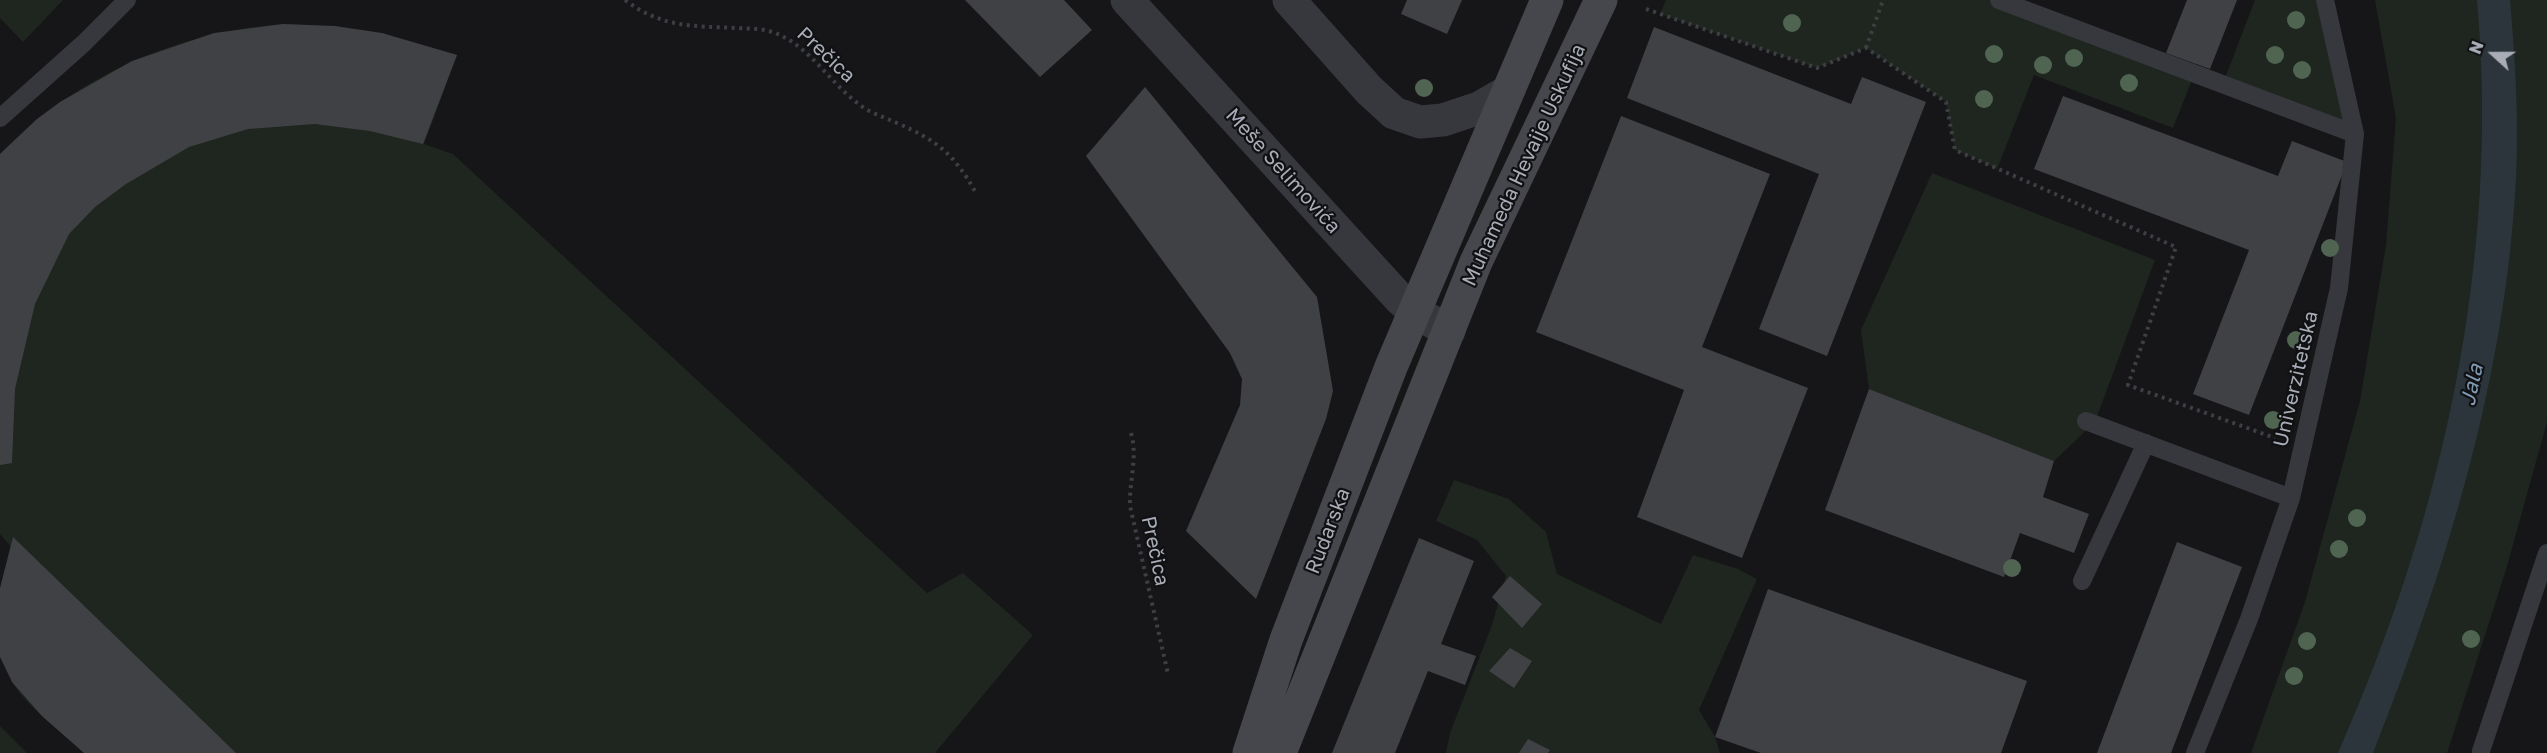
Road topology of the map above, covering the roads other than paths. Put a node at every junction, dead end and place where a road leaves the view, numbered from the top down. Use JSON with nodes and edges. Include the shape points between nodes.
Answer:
{"nodes":[{"id":1,"x":127,"y":0,"type":"edge"},
{"id":2,"x":1127,"y":0,"type":"edge"},
{"id":3,"x":1289,"y":0,"type":"edge"},
{"id":4,"x":1547,"y":0,"type":"edge"},
{"id":5,"x":1601,"y":0,"type":"edge"},
{"id":6,"x":1999,"y":0,"type":"edge"},
{"id":7,"x":2325,"y":0,"type":"edge"},
{"id":8,"x":1505,"y":93,"type":"junction"},
{"id":9,"x":0,"y":118,"type":"edge"},
{"id":10,"x":2355,"y":134,"type":"junction"},
{"id":11,"x":1415,"y":312,"type":"junction"},
{"id":12,"x":1449,"y":331,"type":"junction"},
{"id":13,"x":2086,"y":421,"type":"dead end"},
{"id":14,"x":2146,"y":443,"type":"junction"},
{"id":15,"x":2291,"y":498,"type":"junction"},
{"id":16,"x":2547,"y":553,"type":"edge"},
{"id":17,"x":2082,"y":581,"type":"dead end"},
{"id":18,"x":2481,"y":751,"type":"dead end"},
{"id":19,"x":1249,"y":753,"type":"edge"},
{"id":20,"x":1280,"y":753,"type":"edge"},
{"id":21,"x":2194,"y":753,"type":"edge"}],
"edges":[{"from":1,"to":9,"type":"lane"},
{"from":2,"to":11,"type":"street","name":"Meše Selimovića"},
{"from":3,"to":8,"type":"street","via":[[1394,113],[1420,122],[1443,120],[1479,108]]},
{"from":4,"to":8,"type":"main road","name":"Muhameda Hevaije Uskufija"},
{"from":5,"to":12,"type":"main road","name":"Muhameda Hevaije Uskufija","via":[[1476,262]]},
{"from":6,"to":10,"type":"lane"},
{"from":7,"to":10,"type":"lane","name":"Univerzitetska"},
{"from":8,"to":11,"type":"main road","name":"Muhameda Hevaije Uskufija"},
{"from":10,"to":15,"type":"lane","name":"Univerzitetska","via":[[2340,288]]},
{"from":11,"to":12,"type":"street","name":"Meše Selimovića"},
{"from":11,"to":19,"type":"main road","name":"Rudarska","via":[[1286,640]]},
{"from":12,"to":20,"type":"main road","name":"Rudarska"},
{"from":13,"to":14,"type":"lane"},
{"from":14,"to":15,"type":"lane"},
{"from":14,"to":17,"type":"lane"},
{"from":15,"to":21,"type":"lane","name":"Univerzitetska","via":[[2249,619]]},
{"from":16,"to":18,"type":"lane"}]}
